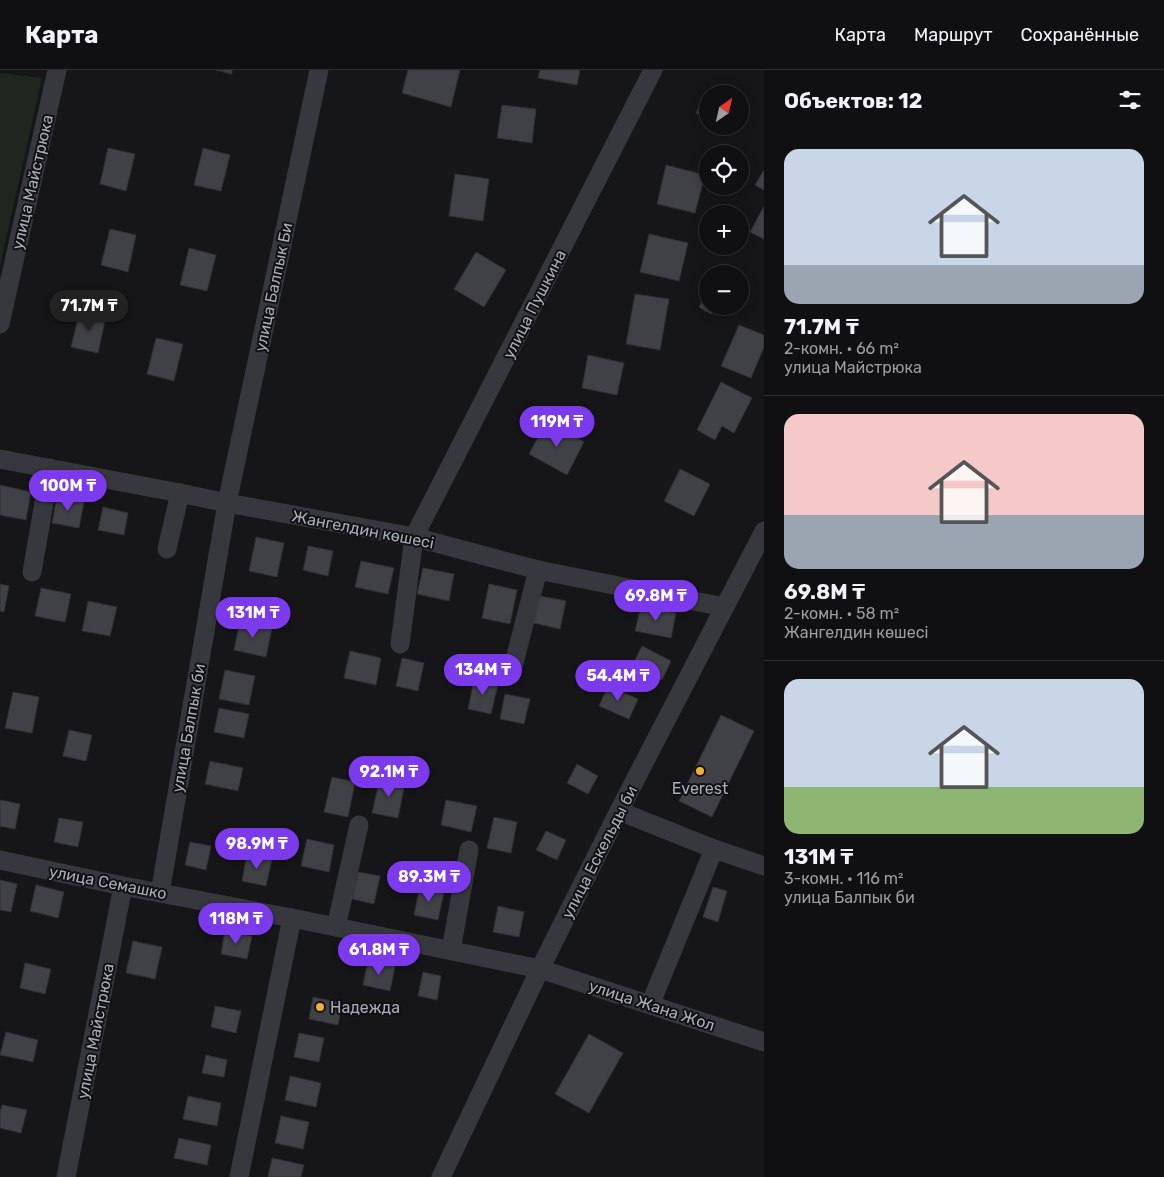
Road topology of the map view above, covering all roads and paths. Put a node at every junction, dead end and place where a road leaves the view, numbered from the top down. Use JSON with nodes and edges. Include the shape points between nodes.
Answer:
{"nodes":[{"id":1,"x":57,"y":70,"type":"edge"},
{"id":2,"x":319,"y":70,"type":"edge"},
{"id":3,"x":653,"y":70,"type":"edge"},
{"id":4,"x":0,"y":324,"type":"edge"},
{"id":5,"x":0,"y":459,"type":"edge"},
{"id":6,"x":50,"y":468,"type":"junction"},
{"id":7,"x":180,"y":493,"type":"junction"},
{"id":8,"x":227,"y":503,"type":"junction"},
{"id":9,"x":764,"y":531,"type":"edge"},
{"id":10,"x":414,"y":537,"type":"junction"},
{"id":11,"x":167,"y":549,"type":"dead end"},
{"id":12,"x":538,"y":570,"type":"junction"},
{"id":13,"x":32,"y":572,"type":"dead end"},
{"id":14,"x":724,"y":607,"type":"junction"},
{"id":15,"x":400,"y":644,"type":"dead end"},
{"id":16,"x":514,"y":663,"type":"dead end"},
{"id":17,"x":619,"y":811,"type":"junction"},
{"id":18,"x":359,"y":825,"type":"dead end"},
{"id":19,"x":714,"y":848,"type":"junction"},
{"id":20,"x":470,"y":850,"type":"dead end"},
{"id":21,"x":0,"y":860,"type":"edge"},
{"id":22,"x":764,"y":866,"type":"edge"},
{"id":23,"x":123,"y":886,"type":"junction"},
{"id":24,"x":160,"y":893,"type":"junction"},
{"id":25,"x":292,"y":918,"type":"junction"},
{"id":26,"x":336,"y":927,"type":"junction"},
{"id":27,"x":452,"y":950,"type":"junction"},
{"id":28,"x":540,"y":969,"type":"junction"},
{"id":29,"x":650,"y":1005,"type":"junction"},
{"id":30,"x":764,"y":1042,"type":"edge"},
{"id":31,"x":66,"y":1177,"type":"edge"},
{"id":32,"x":239,"y":1177,"type":"edge"},
{"id":33,"x":440,"y":1177,"type":"edge"}],
"edges":[{"from":1,"to":4,"type":"street","name":"улица Майстрюка"},
{"from":2,"to":8,"type":"street","name":"улица Балпык Би"},
{"from":3,"to":10,"type":"street","name":"улица Пушкина"},
{"from":5,"to":6,"type":"street","name":"Жангелдин көшесі"},
{"from":6,"to":7,"type":"street","name":"Жангелдин көшесі"},
{"from":6,"to":13,"type":"street"},
{"from":7,"to":8,"type":"street","name":"Жангелдин көшесі"},
{"from":7,"to":11,"type":"street"},
{"from":8,"to":10,"type":"street","name":"Жангелдин көшесі"},
{"from":8,"to":24,"type":"street","name":"улица Балпык би"},
{"from":9,"to":14,"type":"street","name":"улица Ескельды би"},
{"from":10,"to":12,"type":"street","name":"Жангелдин көшесі"},
{"from":10,"to":15,"type":"street","name":"улица Пушкина"},
{"from":12,"to":14,"type":"street","name":"Жангелдин көшесі"},
{"from":12,"to":16,"type":"street"},
{"from":14,"to":17,"type":"street","name":"улица Ескельды би"},
{"from":17,"to":19,"type":"street"},
{"from":17,"to":28,"type":"street","name":"улица Ескельды би"},
{"from":18,"to":26,"type":"street"},
{"from":19,"to":22,"type":"street"},
{"from":19,"to":29,"type":"street"},
{"from":20,"to":27,"type":"street"},
{"from":21,"to":23,"type":"street","name":"улица Семашко"},
{"from":23,"to":24,"type":"street","name":"улица Семашко"},
{"from":23,"to":31,"type":"street","name":"улица Майстрюка"},
{"from":24,"to":25,"type":"street","name":"улица Семашко"},
{"from":25,"to":26,"type":"street","name":"улица Семашко"},
{"from":25,"to":32,"type":"street"},
{"from":26,"to":27,"type":"street","name":"улица Семашко"},
{"from":27,"to":28,"type":"street","name":"улица Семашко"},
{"from":28,"to":29,"type":"street","name":"улица Жана Жол"},
{"from":28,"to":33,"type":"street","name":"улица Ескельды би"},
{"from":29,"to":30,"type":"street","name":"улица Жана Жол"}]}
